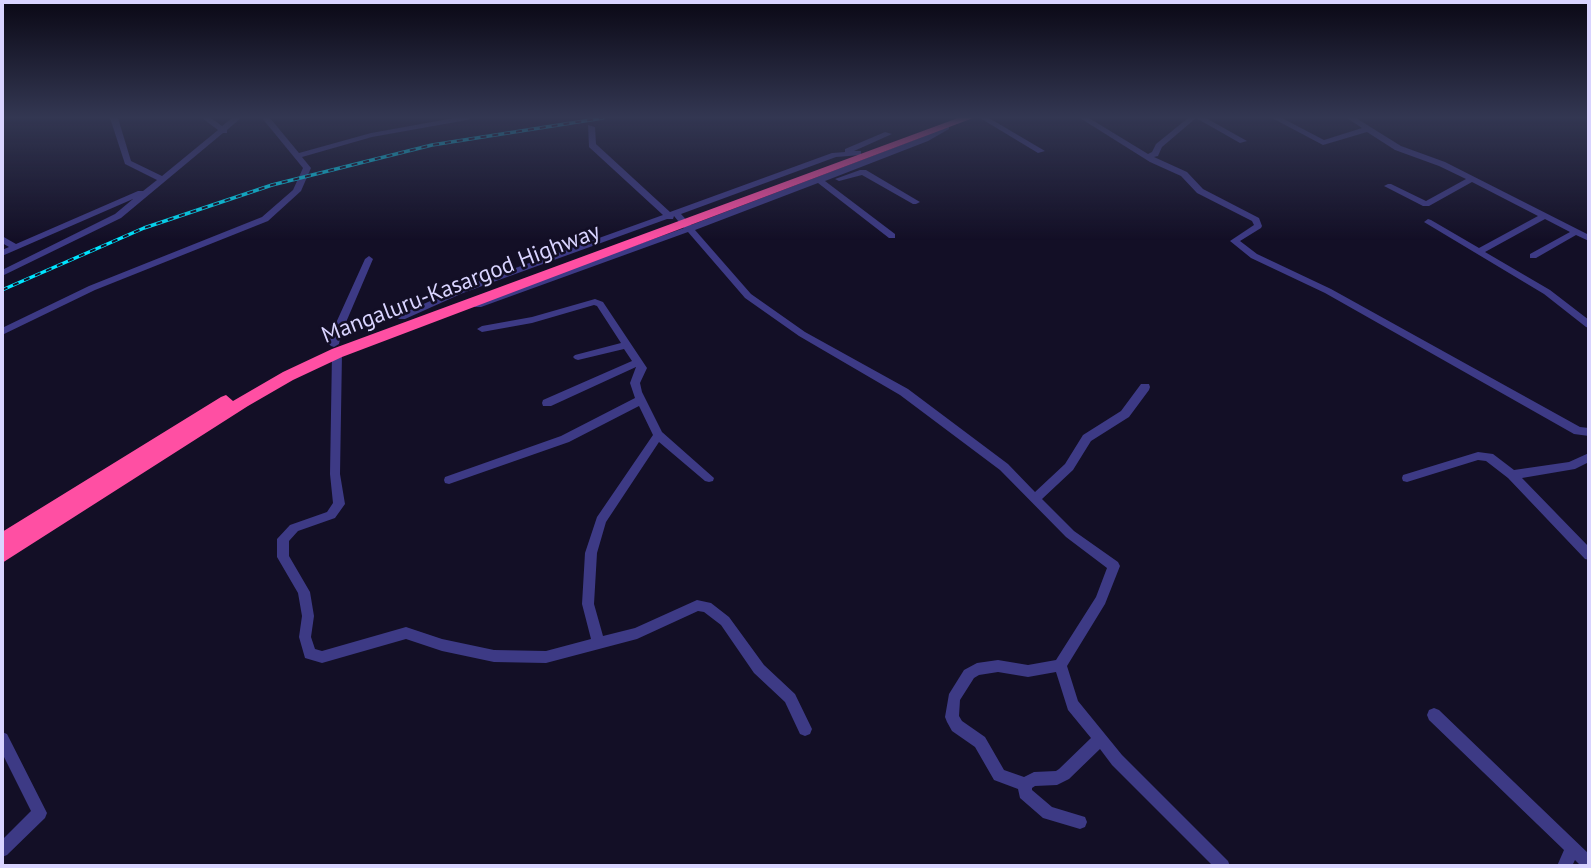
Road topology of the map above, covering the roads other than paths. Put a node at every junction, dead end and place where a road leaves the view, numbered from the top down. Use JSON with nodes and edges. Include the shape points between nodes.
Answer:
{"nodes":[{"id":1,"x":127,"y":159,"type":"edge"},
{"id":2,"x":190,"y":159,"type":"edge"},
{"id":3,"x":299,"y":159,"type":"edge"},
{"id":4,"x":608,"y":159,"type":"edge"},
{"id":5,"x":829,"y":159,"type":"edge"},
{"id":6,"x":844,"y":159,"type":"edge"},
{"id":7,"x":850,"y":159,"type":"edge"},
{"id":8,"x":878,"y":159,"type":"edge"},
{"id":9,"x":1154,"y":159,"type":"edge"},
{"id":10,"x":1422,"y":159,"type":"edge"},
{"id":11,"x":163,"y":180,"type":"junction"},
{"id":12,"x":1472,"y":180,"type":"junction"},
{"id":13,"x":821,"y":182,"type":"junction"},
{"id":14,"x":1388,"y":186,"type":"dead end"},
{"id":15,"x":154,"y":188,"type":"junction"},
{"id":16,"x":916,"y":202,"type":"dead end"},
{"id":17,"x":1546,"y":215,"type":"junction"},
{"id":18,"x":682,"y":221,"type":"junction"},
{"id":19,"x":1428,"y":222,"type":"dead end"},
{"id":20,"x":1577,"y":231,"type":"junction"},
{"id":21,"x":892,"y":236,"type":"dead end"},
{"id":22,"x":2,"y":239,"type":"edge"},
{"id":23,"x":1589,"y":239,"type":"edge"},
{"id":24,"x":16,"y":247,"type":"junction"},
{"id":25,"x":1480,"y":251,"type":"junction"},
{"id":26,"x":2,"y":253,"type":"edge"},
{"id":27,"x":1533,"y":256,"type":"dead end"},
{"id":28,"x":369,"y":259,"type":"dead end"},
{"id":29,"x":2,"y":274,"type":"edge"},
{"id":30,"x":1589,"y":325,"type":"edge"},
{"id":31,"x":482,"y":329,"type":"dead end"},
{"id":32,"x":2,"y":332,"type":"edge"},
{"id":33,"x":626,"y":345,"type":"junction"},
{"id":34,"x":336,"y":349,"type":"junction"},
{"id":35,"x":578,"y":357,"type":"dead end"},
{"id":36,"x":638,"y":362,"type":"junction"},
{"id":37,"x":1145,"y":387,"type":"dead end"},
{"id":38,"x":639,"y":401,"type":"junction"},
{"id":39,"x":547,"y":403,"type":"dead end"},
{"id":40,"x":1589,"y":432,"type":"edge"},
{"id":41,"x":658,"y":435,"type":"junction"},
{"id":42,"x":1589,"y":457,"type":"edge"},
{"id":43,"x":1512,"y":475,"type":"junction"},
{"id":44,"x":709,"y":478,"type":"dead end"},
{"id":45,"x":1407,"y":478,"type":"dead end"},
{"id":46,"x":449,"y":480,"type":"dead end"},
{"id":47,"x":1037,"y":497,"type":"junction"},
{"id":48,"x":2,"y":541,"type":"edge"},
{"id":49,"x":1589,"y":555,"type":"edge"},
{"id":50,"x":2,"y":556,"type":"edge"},
{"id":51,"x":598,"y":643,"type":"junction"},
{"id":52,"x":1060,"y":665,"type":"junction"},
{"id":53,"x":1434,"y":715,"type":"dead end"},
{"id":54,"x":805,"y":729,"type":"dead end"},
{"id":55,"x":2,"y":739,"type":"edge"},
{"id":56,"x":1100,"y":739,"type":"junction"},
{"id":57,"x":1025,"y":784,"type":"junction"},
{"id":58,"x":1080,"y":822,"type":"dead end"},
{"id":59,"x":1573,"y":848,"type":"junction"},
{"id":60,"x":2,"y":850,"type":"edge"},
{"id":61,"x":1589,"y":864,"type":"edge"},
{"id":62,"x":1223,"y":866,"type":"edge"},
{"id":63,"x":1564,"y":866,"type":"edge"}],
"edges":[{"from":1,"to":11,"type":"street"},
{"from":2,"to":11,"type":"street"},
{"from":3,"to":32,"type":"street","via":[[307,168],[304,179],[265,219],[92,288]]},
{"from":4,"to":18,"type":"street"},
{"from":5,"to":18,"type":"street"},
{"from":6,"to":18,"type":"highway","name":"Mangaluru-Kasargod Highway"},
{"from":7,"to":18,"type":"highway","name":"Mangaluru-Kasargod Highway"},
{"from":8,"to":13,"type":"street"},
{"from":9,"to":40,"type":"street","via":[[1190,178],[1200,191],[1259,223],[1234,241],[1254,256],[1328,291],[1578,431]]},
{"from":10,"to":12,"type":"street"},
{"from":11,"to":15,"type":"street"},
{"from":12,"to":14,"type":"street","via":[[1426,204]]},
{"from":12,"to":17,"type":"street"},
{"from":13,"to":16,"type":"street","via":[[863,172]]},
{"from":13,"to":18,"type":"street"},
{"from":13,"to":21,"type":"street"},
{"from":15,"to":24,"type":"street"},
{"from":15,"to":29,"type":"street","via":[[118,216]]},
{"from":17,"to":20,"type":"street"},
{"from":17,"to":25,"type":"street"},
{"from":18,"to":34,"type":"highway","name":"Mangaluru-Kasargod Highway"},
{"from":18,"to":47,"type":"street","via":[[748,296],[802,334],[904,391]]},
{"from":19,"to":25,"type":"street"},
{"from":20,"to":23,"type":"street"},
{"from":20,"to":27,"type":"street"},
{"from":22,"to":24,"type":"street"},
{"from":24,"to":26,"type":"street"},
{"from":25,"to":30,"type":"street","via":[[1547,292]]},
{"from":28,"to":34,"type":"street","via":[[335,334]]},
{"from":31,"to":33,"type":"street","via":[[594,302],[600,304]]},
{"from":33,"to":35,"type":"street"},
{"from":33,"to":36,"type":"street"},
{"from":34,"to":48,"type":"highway","name":"Mangaluru-Kasargod Highway","via":[[220,404]]},
{"from":34,"to":50,"type":"highway","name":"Mangaluru-Kasargod Highway","via":[[243,402]]},
{"from":34,"to":51,"type":"street","via":[[339,504],[331,515],[294,528],[282,539],[283,557],[304,592],[310,654],[322,657],[406,633],[494,656],[546,657]]},
{"from":36,"to":38,"type":"street","via":[[642,368],[635,383]]},
{"from":36,"to":39,"type":"street"},
{"from":37,"to":47,"type":"street","via":[[1125,414],[1087,438],[1069,467]]},
{"from":38,"to":41,"type":"street"},
{"from":38,"to":46,"type":"street","via":[[565,439]]},
{"from":41,"to":44,"type":"street"},
{"from":41,"to":51,"type":"street","via":[[597,531],[588,604]]},
{"from":42,"to":43,"type":"street","via":[[1571,466]]},
{"from":43,"to":45,"type":"street","via":[[1483,455]]},
{"from":43,"to":49,"type":"street"},
{"from":47,"to":52,"type":"street","via":[[1070,534],[1114,566],[1101,600]]},
{"from":51,"to":54,"type":"street","via":[[637,633],[697,605],[707,607],[725,621],[759,669],[790,698]]},
{"from":52,"to":56,"type":"street","via":[[1073,705]]},
{"from":52,"to":57,"type":"street","via":[[1028,671],[998,666],[977,669],[954,698],[952,717],[957,726],[980,742],[999,775]]},
{"from":53,"to":59,"type":"street"},
{"from":55,"to":60,"type":"street","via":[[40,813]]},
{"from":56,"to":57,"type":"street","via":[[1064,774]]},
{"from":56,"to":62,"type":"street"},
{"from":57,"to":58,"type":"street","via":[[1025,793],[1048,813]]},
{"from":59,"to":61,"type":"street"},
{"from":59,"to":63,"type":"street"}]}
